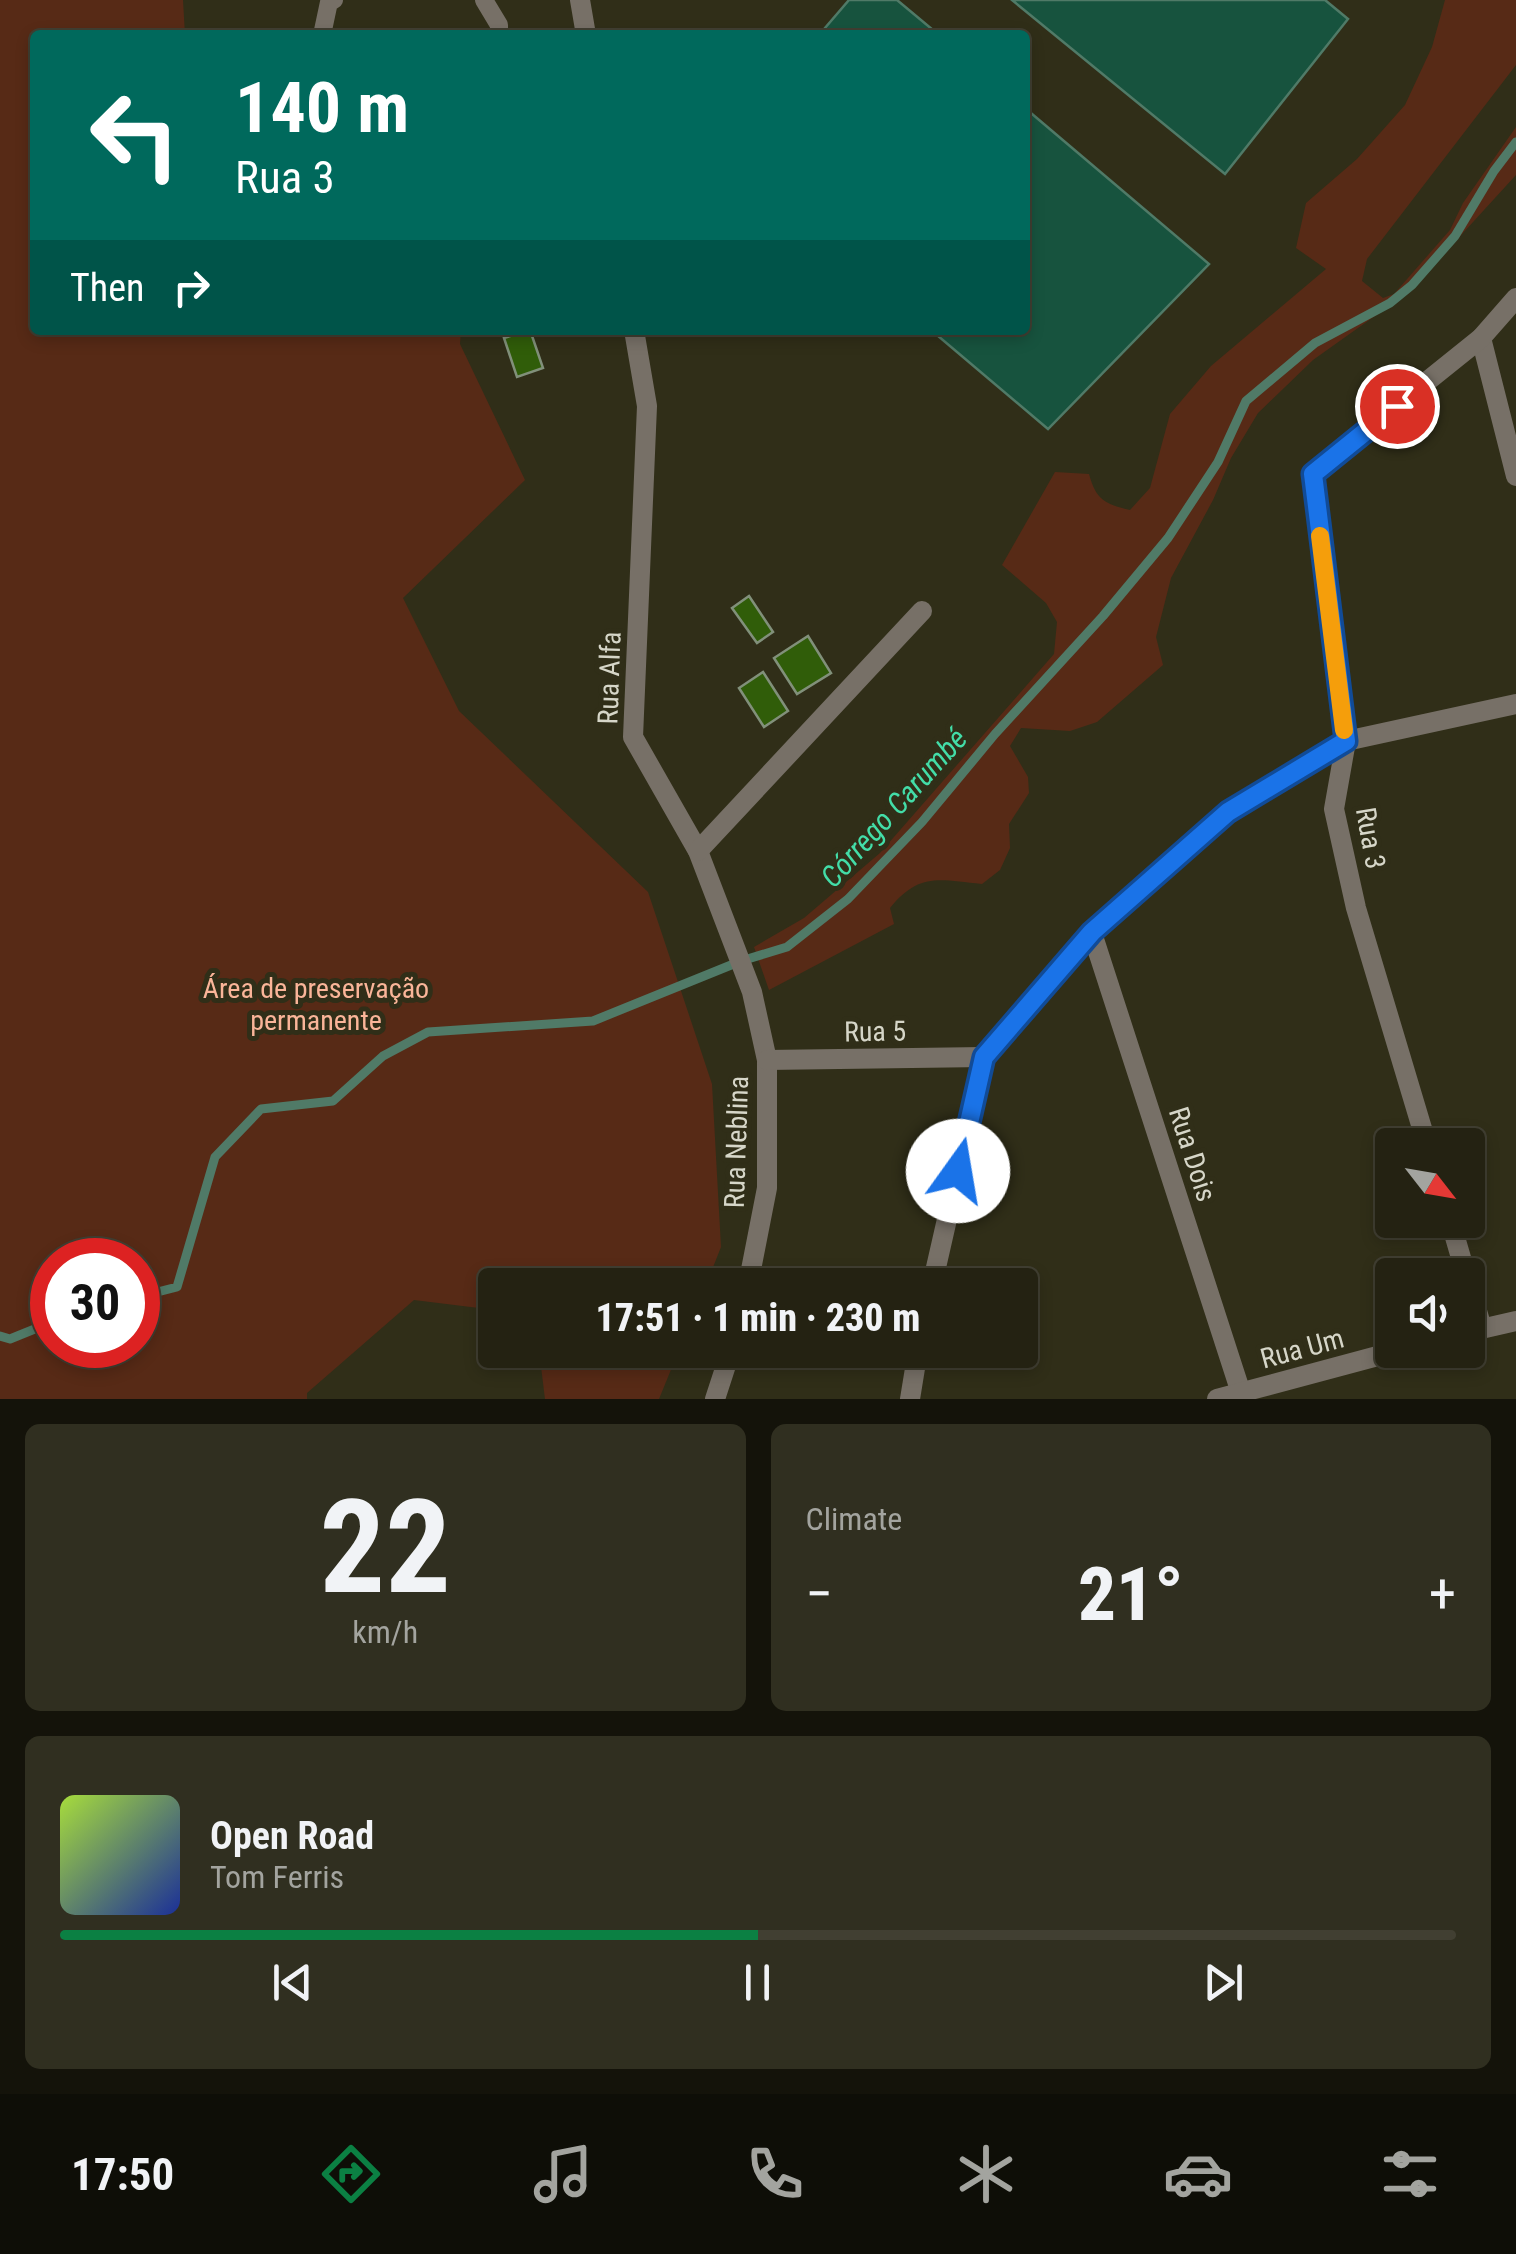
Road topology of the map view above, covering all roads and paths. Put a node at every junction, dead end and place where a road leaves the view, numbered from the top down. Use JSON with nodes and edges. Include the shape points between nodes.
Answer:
{"nodes":[{"id":1,"x":334,"y":0,"type":"edge"},
{"id":2,"x":484,"y":0,"type":"edge"},
{"id":3,"x":580,"y":0,"type":"edge"},
{"id":4,"x":323,"y":30,"type":"edge"},
{"id":5,"x":498,"y":30,"type":"edge"},
{"id":6,"x":585,"y":30,"type":"edge"},
{"id":7,"x":1516,"y":298,"type":"edge"},
{"id":8,"x":635,"y":335,"type":"edge"},
{"id":9,"x":1482,"y":338,"type":"junction"},
{"id":10,"x":1516,"y":476,"type":"edge"},
{"id":11,"x":922,"y":611,"type":"dead end"},
{"id":12,"x":1516,"y":704,"type":"edge"},
{"id":13,"x":1346,"y":741,"type":"junction"},
{"id":14,"x":698,"y":851,"type":"junction"},
{"id":15,"x":1092,"y":932,"type":"junction"},
{"id":16,"x":984,"y":1057,"type":"junction"},
{"id":17,"x":767,"y":1060,"type":"junction"},
{"id":18,"x":1422,"y":1128,"type":"edge"},
{"id":19,"x":752,"y":1268,"type":"edge"},
{"id":20,"x":936,"y":1268,"type":"edge"},
{"id":21,"x":1516,"y":1321,"type":"edge"},
{"id":22,"x":1485,"y":1328,"type":"edge"},
{"id":23,"x":1375,"y":1357,"type":"edge"},
{"id":24,"x":726,"y":1368,"type":"edge"},
{"id":25,"x":915,"y":1368,"type":"edge"},
{"id":26,"x":1242,"y":1395,"type":"edge"},
{"id":27,"x":716,"y":1399,"type":"edge"},
{"id":28,"x":910,"y":1399,"type":"edge"},
{"id":29,"x":1217,"y":1399,"type":"edge"}],
"edges":[{"from":1,"to":4,"type":"lane"},
{"from":2,"to":5,"type":"lane"},
{"from":3,"to":6,"type":"street"},
{"from":7,"to":9,"type":"street"},
{"from":8,"to":14,"type":"street","name":"Rua Alfa","via":[[646,406],[633,736]]},
{"from":9,"to":10,"type":"street"},
{"from":9,"to":13,"type":"street","name":"Rua 3","via":[[1313,474]]},
{"from":11,"to":14,"type":"street"},
{"from":12,"to":13,"type":"street"},
{"from":13,"to":15,"type":"street","via":[[1228,812]]},
{"from":13,"to":18,"type":"street","name":"Rua 3","via":[[1334,809],[1356,908]]},
{"from":14,"to":17,"type":"street","name":"Rua Alfa","via":[[752,992]]},
{"from":15,"to":16,"type":"street"},
{"from":15,"to":26,"type":"street","name":"Rua Dois"},
{"from":16,"to":17,"type":"street","name":"Rua 5"},
{"from":16,"to":20,"type":"street"},
{"from":17,"to":19,"type":"street","name":"Rua Neblina","via":[[768,1188]]},
{"from":21,"to":22,"type":"street"},
{"from":23,"to":26,"type":"street","name":"Rua Um"},
{"from":24,"to":27,"type":"street"},
{"from":25,"to":28,"type":"street"},
{"from":26,"to":29,"type":"street","name":"Rua Um"}]}
